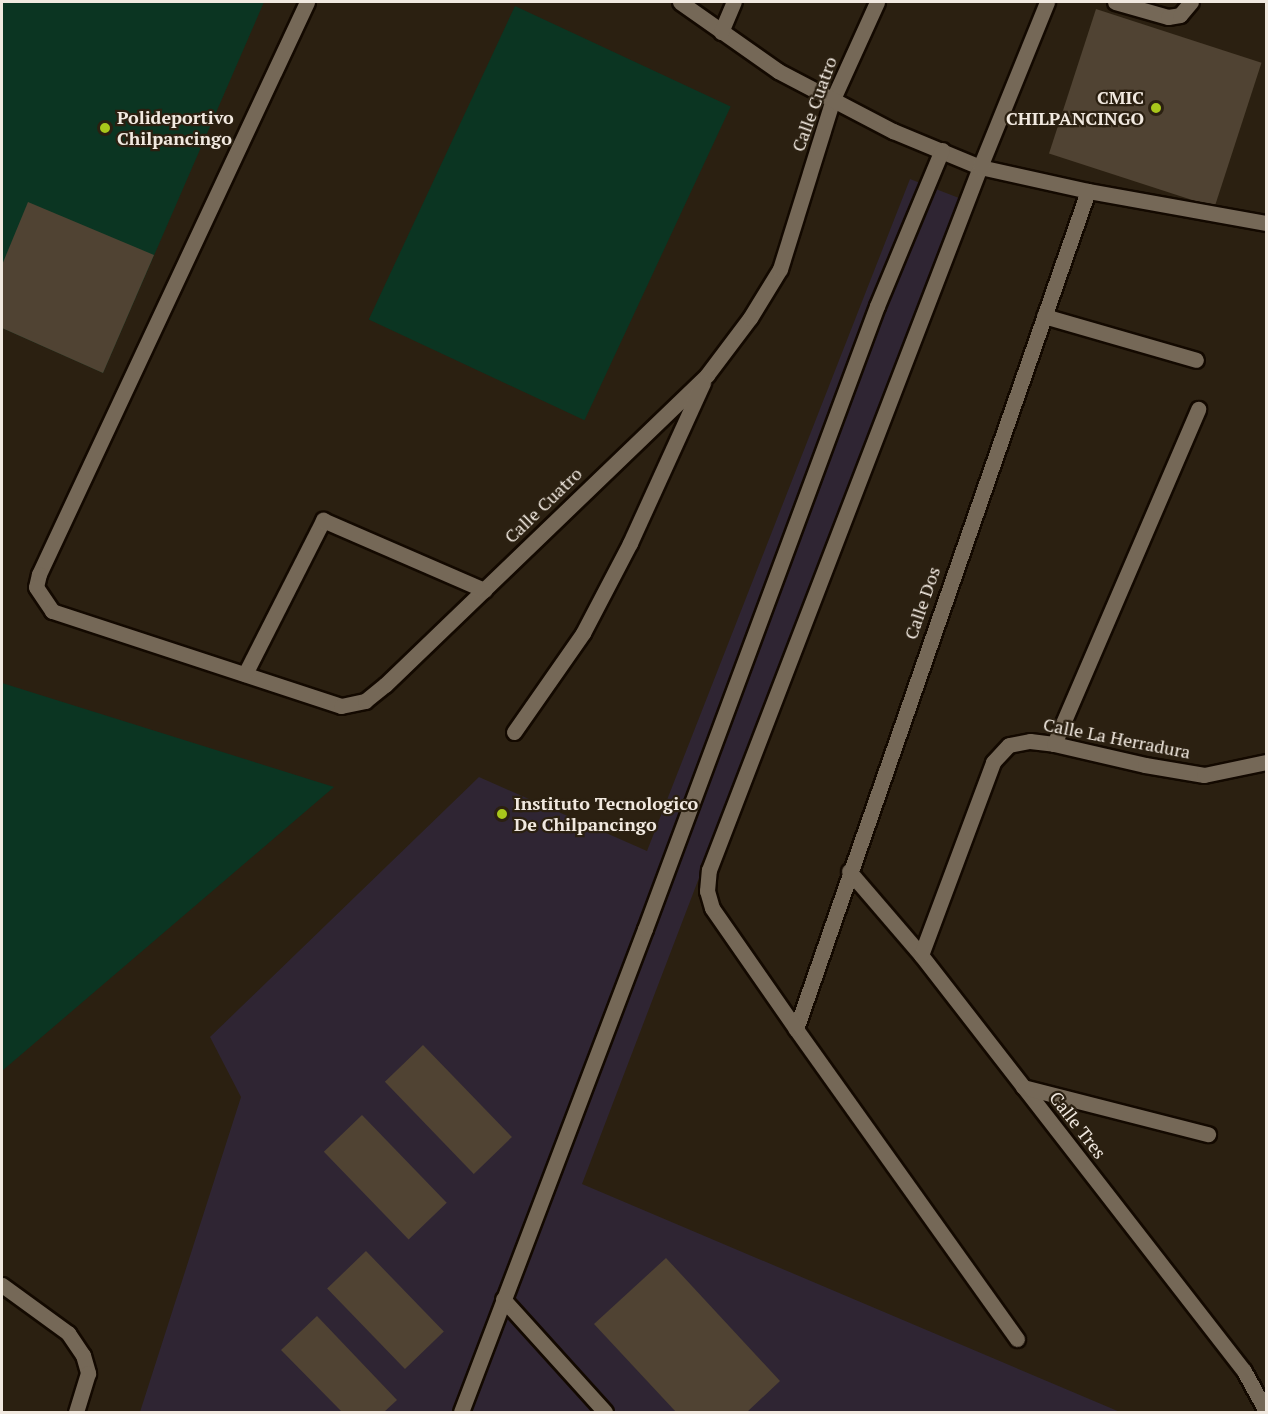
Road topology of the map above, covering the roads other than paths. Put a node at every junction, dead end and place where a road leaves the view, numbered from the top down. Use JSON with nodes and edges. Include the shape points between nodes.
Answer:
{"nodes":[{"id":1,"x":307,"y":2,"type":"edge"},
{"id":2,"x":680,"y":2,"type":"edge"},
{"id":3,"x":734,"y":2,"type":"edge"},
{"id":4,"x":877,"y":2,"type":"edge"},
{"id":5,"x":1047,"y":2,"type":"edge"},
{"id":6,"x":1115,"y":2,"type":"edge"},
{"id":7,"x":1191,"y":2,"type":"edge"},
{"id":8,"x":721,"y":32,"type":"junction"},
{"id":9,"x":833,"y":99,"type":"junction"},
{"id":10,"x":942,"y":150,"type":"junction"},
{"id":11,"x":980,"y":167,"type":"junction"},
{"id":12,"x":1088,"y":191,"type":"junction"},
{"id":13,"x":1266,"y":223,"type":"edge"},
{"id":14,"x":1044,"y":316,"type":"junction"},
{"id":15,"x":1196,"y":360,"type":"dead end"},
{"id":16,"x":707,"y":375,"type":"junction"},
{"id":17,"x":1198,"y":409,"type":"dead end"},
{"id":18,"x":484,"y":590,"type":"junction"},
{"id":19,"x":244,"y":674,"type":"junction"},
{"id":20,"x":514,"y":732,"type":"dead end"},
{"id":21,"x":1054,"y":744,"type":"junction"},
{"id":22,"x":1266,"y":762,"type":"edge"},
{"id":23,"x":849,"y":871,"type":"junction"},
{"id":24,"x":921,"y":955,"type":"junction"},
{"id":25,"x":796,"y":1029,"type":"junction"},
{"id":26,"x":1023,"y":1087,"type":"junction"},
{"id":27,"x":1208,"y":1134,"type":"dead end"},
{"id":28,"x":2,"y":1285,"type":"edge"},
{"id":29,"x":503,"y":1299,"type":"junction"},
{"id":30,"x":1017,"y":1339,"type":"dead end"},
{"id":31,"x":1266,"y":1411,"type":"edge"},
{"id":32,"x":76,"y":1413,"type":"edge"},
{"id":33,"x":461,"y":1413,"type":"edge"},
{"id":34,"x":605,"y":1413,"type":"edge"}],
"edges":[{"from":1,"to":19,"type":"street","name":"Calle Cuatro","via":[[36,587],[52,611]]},
{"from":2,"to":8,"type":"street"},
{"from":3,"to":8,"type":"street"},
{"from":4,"to":9,"type":"street","name":"Calle Cuatro"},
{"from":5,"to":11,"type":"street"},
{"from":6,"to":7,"type":"street","via":[[1168,17],[1180,15]]},
{"from":8,"to":9,"type":"street","via":[[777,71]]},
{"from":9,"to":10,"type":"street","via":[[893,131]]},
{"from":9,"to":16,"type":"street","name":"Calle Cuatro","via":[[780,268],[750,318]]},
{"from":10,"to":11,"type":"street"},
{"from":10,"to":29,"type":"street","via":[[877,306]]},
{"from":11,"to":12,"type":"street"},
{"from":11,"to":25,"type":"street","via":[[709,870],[712,908]]},
{"from":12,"to":13,"type":"street"},
{"from":12,"to":14,"type":"street","name":"Calle Dos"},
{"from":14,"to":15,"type":"street"},
{"from":14,"to":23,"type":"street","name":"Calle Dos"},
{"from":16,"to":18,"type":"street","name":"Calle Cuatro"},
{"from":16,"to":20,"type":"street","via":[[630,543],[583,633]]},
{"from":17,"to":21,"type":"street"},
{"from":18,"to":19,"type":"street","name":"Calle Cuatro","via":[[364,701],[341,706]]},
{"from":18,"to":19,"type":"street","via":[[323,520]]},
{"from":21,"to":22,"type":"street","name":"Calle La Herradura","via":[[1204,775]]},
{"from":21,"to":24,"type":"street","name":"Calle La Herradura","via":[[1030,741],[1009,746],[993,762]]},
{"from":23,"to":24,"type":"street","name":"Calle Tres"},
{"from":23,"to":25,"type":"street","name":"Calle Dos"},
{"from":24,"to":26,"type":"street","name":"Calle Tres"},
{"from":25,"to":30,"type":"street"},
{"from":26,"to":27,"type":"street"},
{"from":26,"to":31,"type":"street","name":"Calle Tres","via":[[1244,1371]]},
{"from":28,"to":32,"type":"street","via":[[68,1333],[83,1355],[88,1373]]},
{"from":29,"to":33,"type":"street"},
{"from":29,"to":34,"type":"street"}]}
